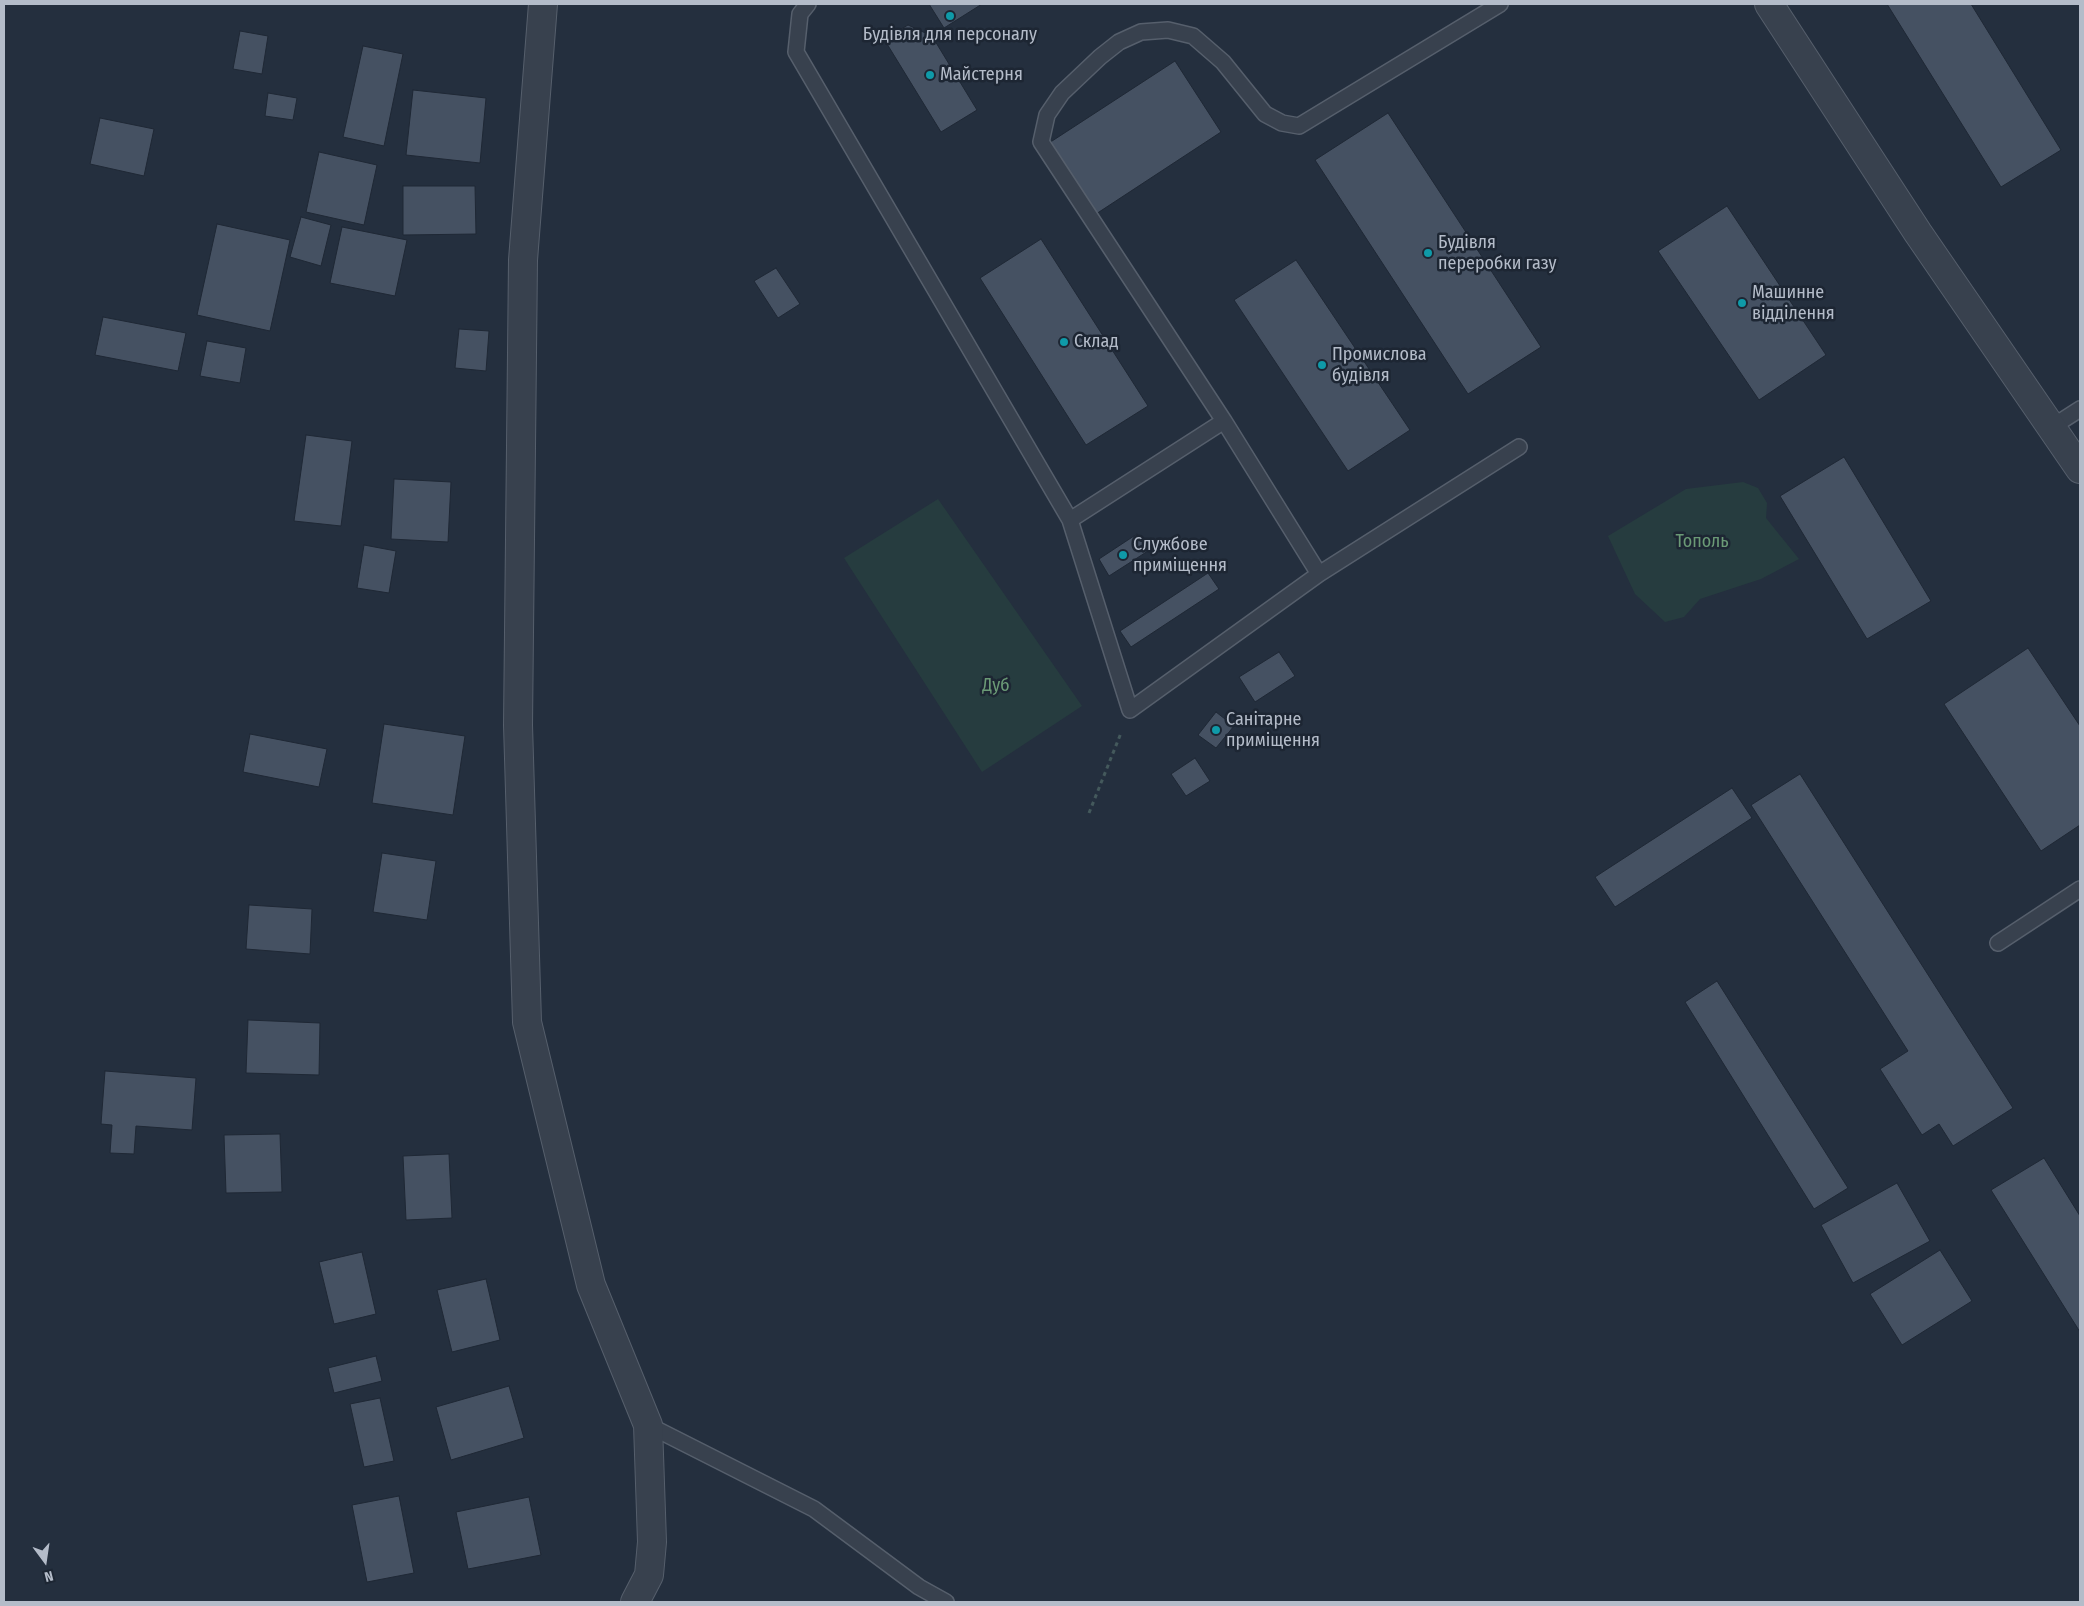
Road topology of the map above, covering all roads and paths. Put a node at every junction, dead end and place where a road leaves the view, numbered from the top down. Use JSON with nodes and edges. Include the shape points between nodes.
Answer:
{"nodes":[{"id":1,"x":543,"y":4,"type":"edge"},
{"id":2,"x":808,"y":4,"type":"edge"},
{"id":3,"x":1500,"y":4,"type":"edge"},
{"id":4,"x":1769,"y":4,"type":"edge"},
{"id":5,"x":2080,"y":409,"type":"edge"},
{"id":6,"x":1224,"y":421,"type":"junction"},
{"id":7,"x":2052,"y":427,"type":"junction"},
{"id":8,"x":1518,"y":447,"type":"dead end"},
{"id":9,"x":2080,"y":469,"type":"edge"},
{"id":10,"x":1070,"y":520,"type":"junction"},
{"id":11,"x":1318,"y":574,"type":"junction"},
{"id":12,"x":1130,"y":710,"type":"junction"},
{"id":13,"x":1089,"y":813,"type":"dead end"},
{"id":14,"x":2080,"y":889,"type":"edge"},
{"id":15,"x":1998,"y":943,"type":"dead end"},
{"id":16,"x":648,"y":1425,"type":"junction"},
{"id":17,"x":635,"y":1602,"type":"edge"},
{"id":18,"x":946,"y":1602,"type":"edge"}],
"edges":[{"from":1,"to":16,"type":"street","via":[[523,260],[518,725],[527,1022],[591,1285]]},
{"from":2,"to":10,"type":"lane","via":[[800,14],[796,52]]},
{"from":3,"to":6,"type":"lane","via":[[1299,126],[1282,124],[1265,114],[1216,56],[1193,36],[1168,30],[1141,32],[1119,42],[1077,78],[1052,106],[1041,142]]},
{"from":4,"to":7,"type":"street","via":[[1918,233]]},
{"from":5,"to":7,"type":"lane"},
{"from":6,"to":10,"type":"lane"},
{"from":6,"to":11,"type":"lane"},
{"from":7,"to":9,"type":"street"},
{"from":8,"to":11,"type":"lane"},
{"from":10,"to":12,"type":"lane"},
{"from":11,"to":12,"type":"lane"},
{"from":12,"to":13,"type":"path"},
{"from":14,"to":15,"type":"lane"},
{"from":16,"to":17,"type":"street","via":[[652,1542],[649,1575]]},
{"from":16,"to":18,"type":"lane","via":[[814,1509],[919,1587]]}]}
